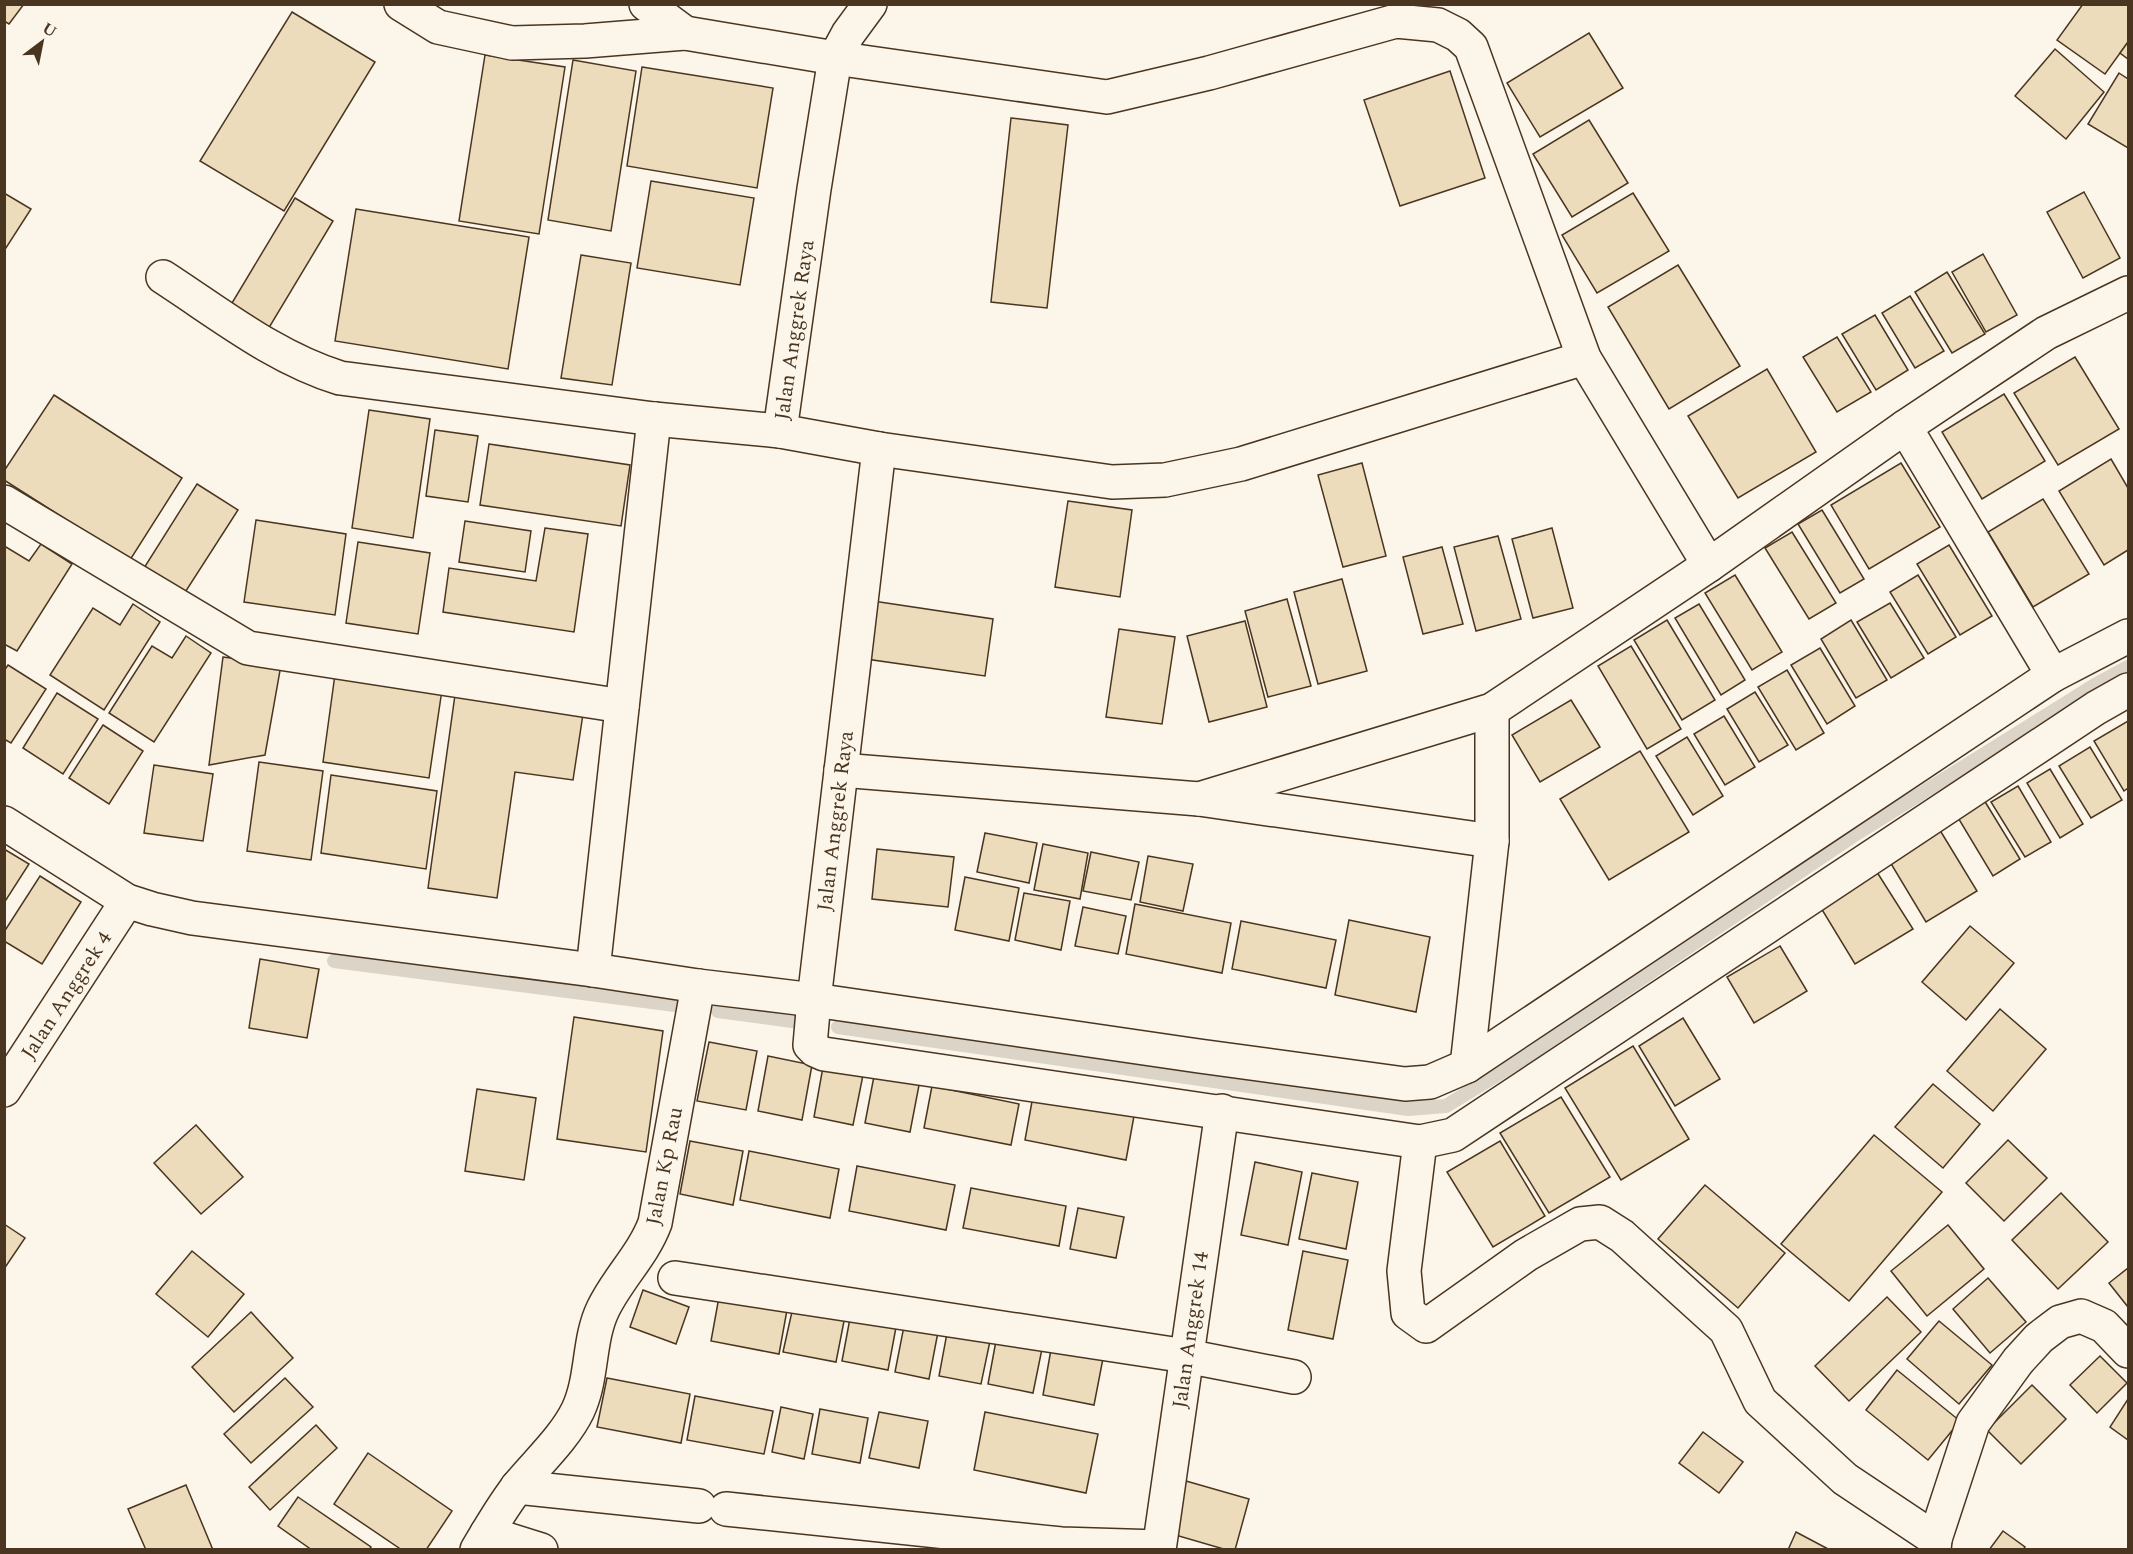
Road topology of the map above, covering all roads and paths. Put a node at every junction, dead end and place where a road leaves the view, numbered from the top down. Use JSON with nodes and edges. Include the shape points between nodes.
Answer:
{"nodes":[{"id":1,"x":401,"y":4,"type":"edge"},
{"id":2,"x":646,"y":4,"type":"edge"},
{"id":3,"x":870,"y":4,"type":"edge"},
{"id":4,"x":685,"y":33,"type":"junction"},
{"id":5,"x":835,"y":58,"type":"junction"},
{"id":6,"x":163,"y":277,"type":"dead end"},
{"id":7,"x":2128,"y":294,"type":"edge"},
{"id":8,"x":1584,"y":358,"type":"junction"},
{"id":9,"x":654,"y":419,"type":"junction"},
{"id":10,"x":1905,"y":428,"type":"junction"},
{"id":11,"x":780,"y":431,"type":"junction"},
{"id":12,"x":879,"y":449,"type":"junction"},
{"id":13,"x":4,"y":501,"type":"edge"},
{"id":14,"x":1709,"y":566,"type":"junction"},
{"id":15,"x":2128,"y":636,"type":"edge"},
{"id":16,"x":2053,"y":675,"type":"junction"},
{"id":17,"x":2128,"y":690,"type":"edge"},
{"id":18,"x":622,"y":706,"type":"junction"},
{"id":19,"x":1492,"y":710,"type":"junction"},
{"id":20,"x":841,"y":770,"type":"junction"},
{"id":21,"x":1199,"y":799,"type":"junction"},
{"id":22,"x":4,"y":823,"type":"edge"},
{"id":23,"x":1492,"y":841,"type":"junction"},
{"id":24,"x":128,"y":901,"type":"junction"},
{"id":25,"x":592,"y":970,"type":"junction"},
{"id":26,"x":698,"y":986,"type":"junction"},
{"id":27,"x":814,"y":1000,"type":"junction"},
{"id":28,"x":1467,"y":1066,"type":"junction"},
{"id":29,"x":4,"y":1090,"type":"edge"},
{"id":30,"x":1222,"y":1111,"type":"junction"},
{"id":31,"x":1420,"y":1142,"type":"junction"},
{"id":32,"x":675,"y":1278,"type":"dead end"},
{"id":33,"x":2128,"y":1351,"type":"edge"},
{"id":34,"x":1186,"y":1356,"type":"junction"},
{"id":35,"x":1294,"y":1377,"type":"dead end"},
{"id":36,"x":517,"y":1487,"type":"junction"},
{"id":37,"x":482,"y":1541,"type":"edge"},
{"id":38,"x":1934,"y":1544,"type":"edge"},
{"id":39,"x":1060,"y":1547,"type":"edge"},
{"id":40,"x":1159,"y":1548,"type":"edge"},
{"id":41,"x":541,"y":1550,"type":"edge"}],
"edges":[{"from":1,"to":4,"type":"street","via":[[438,27],[512,43]]},
{"from":2,"to":4,"type":"street"},
{"from":3,"to":5,"type":"street"},
{"from":4,"to":5,"type":"street"},
{"from":5,"to":8,"type":"street","via":[[1107,97],[1396,21],[1438,25],[1471,47]]},
{"from":5,"to":11,"type":"street","name":"Jalan Anggrek Raya"},
{"from":6,"to":9,"type":"street","via":[[284,355],[340,378]]},
{"from":7,"to":10,"type":"street","via":[[2046,333]]},
{"from":8,"to":12,"type":"street","via":[[1241,464],[1165,480],[1112,482]]},
{"from":8,"to":14,"type":"street"},
{"from":9,"to":11,"type":"street"},
{"from":9,"to":18,"type":"street"},
{"from":10,"to":14,"type":"street"},
{"from":10,"to":16,"type":"street"},
{"from":11,"to":12,"type":"street","name":"Jalan Anggrek Raya"},
{"from":12,"to":20,"type":"street","name":"Jalan Anggrek Raya"},
{"from":13,"to":18,"type":"street","via":[[248,648]]},
{"from":14,"to":19,"type":"street"},
{"from":15,"to":16,"type":"street"},
{"from":16,"to":28,"type":"street"},
{"from":17,"to":31,"type":"street","via":[[1453,1135]]},
{"from":18,"to":25,"type":"street"},
{"from":19,"to":21,"type":"street"},
{"from":19,"to":23,"type":"street"},
{"from":20,"to":21,"type":"street"},
{"from":20,"to":27,"type":"street","name":"Jalan Anggrek Raya"},
{"from":21,"to":23,"type":"street"},
{"from":22,"to":24,"type":"street"},
{"from":23,"to":28,"type":"street"},
{"from":24,"to":25,"type":"street","via":[[192,918]]},
{"from":24,"to":29,"type":"street","name":"Jalan Anggrek 4"},
{"from":25,"to":26,"type":"street"},
{"from":26,"to":27,"type":"street"},
{"from":26,"to":36,"type":"street","name":"Jalan Kp Rau","via":[[649,1240],[600,1316],[585,1394],[578,1409]]},
{"from":27,"to":28,"type":"street","via":[[1405,1084],[1430,1082]]},
{"from":27,"to":30,"type":"street","name":"Jalan Anggrek Raya","via":[[810,1045],[824,1054]]},
{"from":30,"to":31,"type":"street"},
{"from":30,"to":34,"type":"street","name":"Jalan Anggrek 14"},
{"from":31,"to":38,"type":"street","via":[[1404,1271],[1408,1313],[1426,1326],[1526,1255],[1580,1224],[1600,1222],[1622,1236],[1726,1330],[1760,1401],[1845,1479]]},
{"from":32,"to":34,"type":"street"},
{"from":33,"to":38,"type":"street","via":[[2104,1326],[2081,1316],[2061,1322],[2039,1338],[1973,1423]]},
{"from":34,"to":35,"type":"street"},
{"from":34,"to":40,"type":"street","name":"Jalan Anggrek 14"},
{"from":36,"to":37,"type":"street","name":"Jalan Kp Rau"},
{"from":36,"to":39,"type":"street"},
{"from":37,"to":41,"type":"street"},
{"from":39,"to":40,"type":"street"}]}
